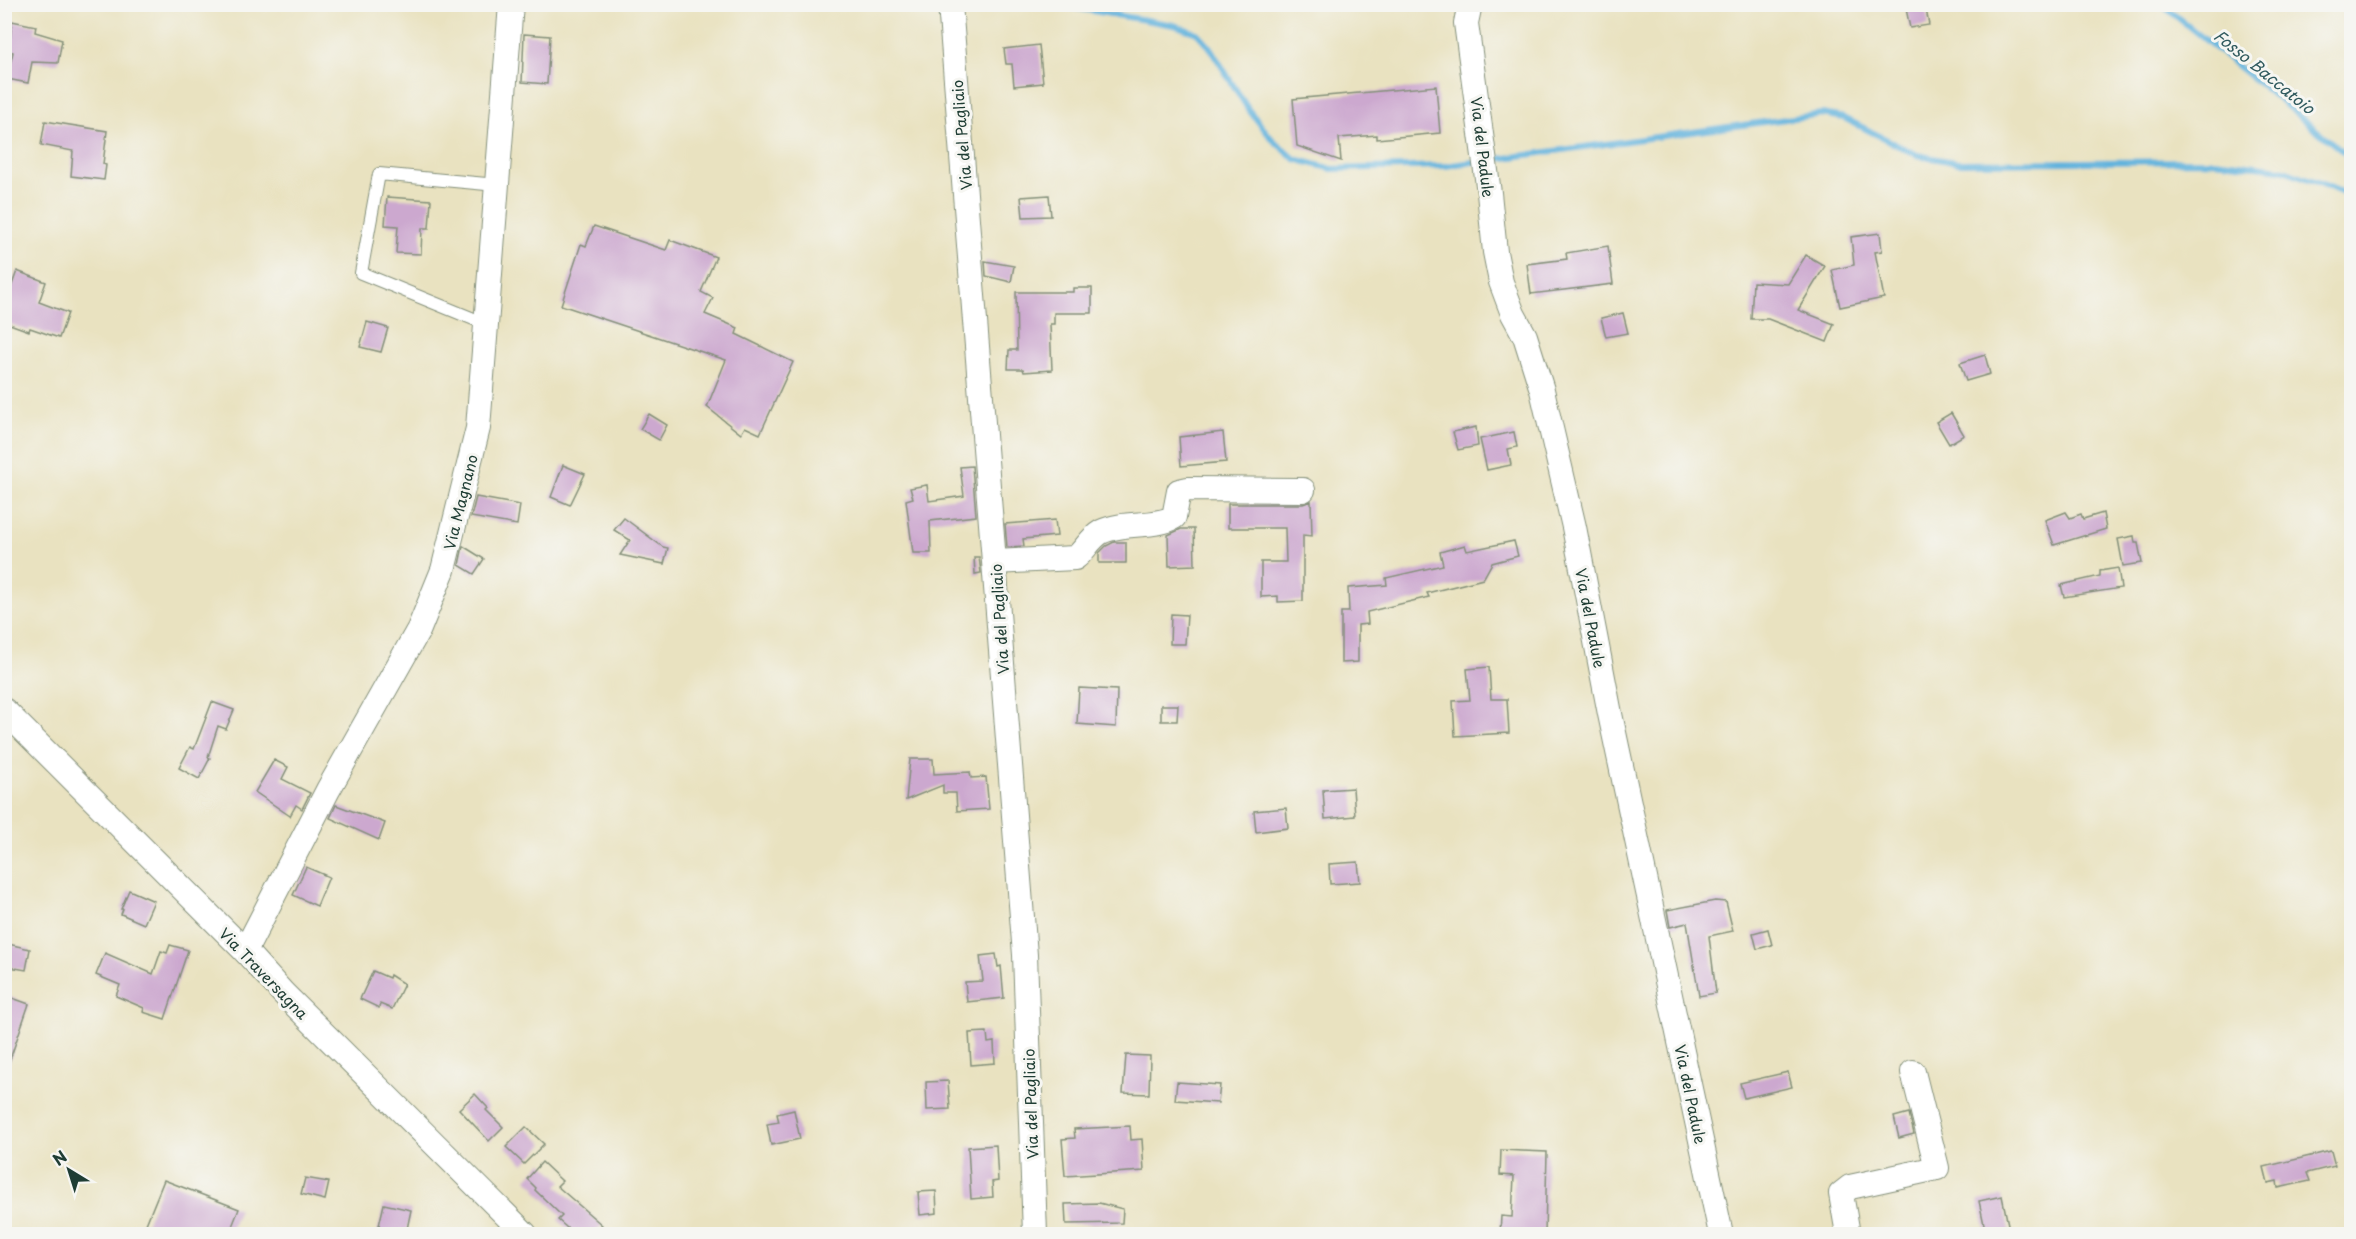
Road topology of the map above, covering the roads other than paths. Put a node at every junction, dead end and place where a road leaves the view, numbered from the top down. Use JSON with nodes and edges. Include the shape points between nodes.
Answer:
{"nodes":[{"id":1,"x":511,"y":4,"type":"edge"},
{"id":2,"x":950,"y":4,"type":"edge"},
{"id":3,"x":1470,"y":4,"type":"edge"},
{"id":4,"x":497,"y":185,"type":"junction"},
{"id":5,"x":486,"y":324,"type":"junction"},
{"id":6,"x":1303,"y":490,"type":"dead end"},
{"id":7,"x":994,"y":562,"type":"junction"},
{"id":8,"x":4,"y":710,"type":"edge"},
{"id":9,"x":245,"y":951,"type":"junction"},
{"id":10,"x":1913,"y":1072,"type":"dead end"},
{"id":11,"x":525,"y":1234,"type":"edge"},
{"id":12,"x":1035,"y":1234,"type":"edge"},
{"id":13,"x":1721,"y":1234,"type":"edge"},
{"id":14,"x":1848,"y":1234,"type":"edge"}],
"edges":[{"from":1,"to":4,"type":"street","name":"Via Magnano"},
{"from":2,"to":7,"type":"street","name":"Via del Pagliaio"},
{"from":3,"to":13,"type":"street","name":"Via del Padule","via":[[1467,23],[1494,252],[1501,282],[1525,336],[1542,390],[1574,526]]},
{"from":4,"to":5,"type":"street","name":"Via Magnano"},
{"from":4,"to":5,"type":"lane","via":[[379,174],[361,273]]},
{"from":5,"to":9,"type":"street","name":"Via Magnano","via":[[478,428],[443,570],[419,629],[328,790]]},
{"from":6,"to":7,"type":"street","via":[[1179,491],[1174,518],[1102,532],[1075,558]]},
{"from":7,"to":12,"type":"street","name":"Via del Pagliaio","via":[[1025,955]]},
{"from":8,"to":9,"type":"street","name":"Via Traversagna"},
{"from":9,"to":11,"type":"street","name":"Via Traversagna","via":[[383,1095]]},
{"from":10,"to":14,"type":"street","via":[[1937,1168],[1850,1187],[1841,1194]]}]}
